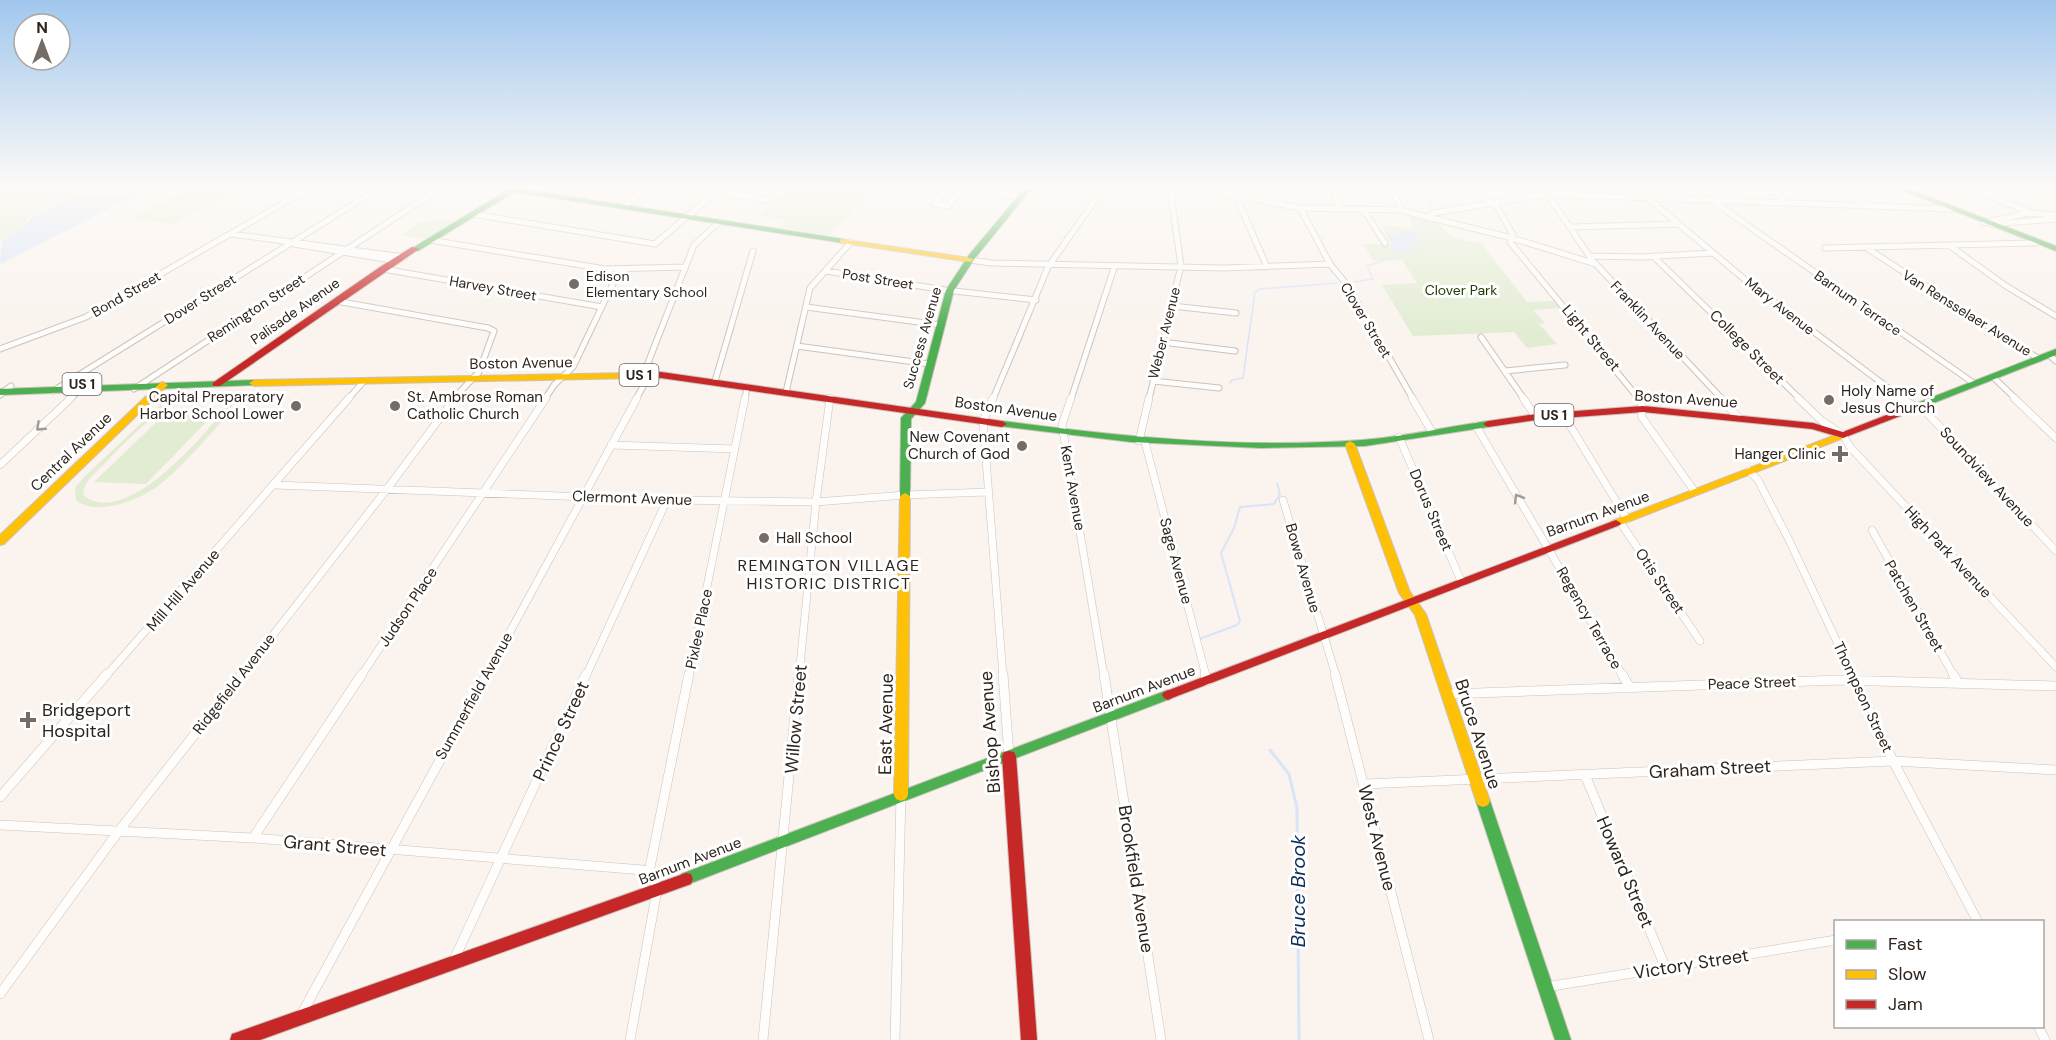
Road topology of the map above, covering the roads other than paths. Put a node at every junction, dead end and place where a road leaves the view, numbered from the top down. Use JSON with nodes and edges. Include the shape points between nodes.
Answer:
{"nodes":[{"id":1,"x":224,"y":238,"type":"edge"},
{"id":2,"x":257,"y":238,"type":"edge"},
{"id":3,"x":299,"y":238,"type":"edge"},
{"id":4,"x":363,"y":238,"type":"edge"},
{"id":5,"x":434,"y":238,"type":"edge"},
{"id":6,"x":616,"y":238,"type":"edge"},
{"id":7,"x":662,"y":238,"type":"edge"},
{"id":8,"x":702,"y":238,"type":"edge"},
{"id":9,"x":822,"y":238,"type":"edge"},
{"id":10,"x":988,"y":238,"type":"edge"},
{"id":11,"x":1069,"y":238,"type":"edge"},
{"id":12,"x":1177,"y":238,"type":"edge"},
{"id":13,"x":1254,"y":238,"type":"edge"},
{"id":14,"x":1316,"y":238,"type":"edge"},
{"id":15,"x":1381,"y":238,"type":"edge"},
{"id":16,"x":1512,"y":238,"type":"joint"},
{"id":17,"x":1577,"y":238,"type":"edge"},
{"id":18,"x":1695,"y":238,"type":"edge"},
{"id":19,"x":1765,"y":238,"type":"edge"},
{"id":20,"x":2022,"y":238,"type":"edge"},
{"id":21,"x":430,"y":240,"type":"junction"},
{"id":22,"x":292,"y":242,"type":"junction"},
{"id":23,"x":851,"y":242,"type":"junction"},
{"id":24,"x":1385,"y":243,"type":"dead end"},
{"id":25,"x":2036,"y":243,"type":"junction"},
{"id":26,"x":1950,"y":245,"type":"junction"},
{"id":27,"x":1864,"y":247,"type":"junction"},
{"id":28,"x":347,"y":248,"type":"junction"},
{"id":29,"x":1825,"y":248,"type":"dead end"},
{"id":30,"x":2056,"y":249,"type":"edge"},
{"id":31,"x":753,"y":251,"type":"dead end"},
{"id":32,"x":341,"y":252,"type":"junction"},
{"id":33,"x":1713,"y":253,"type":"junction"},
{"id":34,"x":1589,"y":256,"type":"junction"},
{"id":35,"x":1653,"y":256,"type":"junction"},
{"id":36,"x":400,"y":259,"type":"junction"},
{"id":37,"x":970,"y":260,"type":"junction"},
{"id":38,"x":1050,"y":264,"type":"junction"},
{"id":39,"x":1330,"y":264,"type":"junction"},
{"id":40,"x":1596,"y":264,"type":"junction"},
{"id":41,"x":1115,"y":265,"type":"junction"},
{"id":42,"x":1181,"y":266,"type":"junction"},
{"id":43,"x":686,"y":267,"type":"junction"},
{"id":44,"x":1267,"y":267,"type":"junction"},
{"id":45,"x":383,"y":269,"type":"junction"},
{"id":46,"x":620,"y":269,"type":"junction"},
{"id":47,"x":826,"y":270,"type":"junction"},
{"id":48,"x":950,"y":290,"type":"junction"},
{"id":49,"x":1036,"y":300,"type":"junction"},
{"id":50,"x":336,"y":301,"type":"junction"},
{"id":51,"x":1172,"y":306,"type":"junction"},
{"id":52,"x":602,"y":307,"type":"junction"},
{"id":53,"x":806,"y":307,"type":"junction"},
{"id":54,"x":1236,"y":313,"type":"dead end"},
{"id":55,"x":2056,"y":316,"type":"edge"},
{"id":56,"x":941,"y":325,"type":"junction"},
{"id":57,"x":1481,"y":337,"type":"dead end"},
{"id":58,"x":1162,"y":342,"type":"junction"},
{"id":59,"x":797,"y":346,"type":"junction"},
{"id":60,"x":0,"y":349,"type":"edge"},
{"id":61,"x":1235,"y":351,"type":"dead end"},
{"id":62,"x":2050,"y":357,"type":"edge"},
{"id":63,"x":929,"y":364,"type":"junction"},
{"id":64,"x":1565,"y":365,"type":"dead end"},
{"id":65,"x":1505,"y":371,"type":"junction"},
{"id":66,"x":645,"y":375,"type":"junction"},
{"id":67,"x":564,"y":377,"type":"junction"},
{"id":68,"x":1993,"y":377,"type":"junction"},
{"id":69,"x":472,"y":379,"type":"junction"},
{"id":70,"x":364,"y":381,"type":"junction"},
{"id":71,"x":715,"y":381,"type":"junction"},
{"id":72,"x":1153,"y":381,"type":"junction"},
{"id":73,"x":217,"y":384,"type":"junction"},
{"id":74,"x":1975,"y":384,"type":"junction"},
{"id":75,"x":163,"y":385,"type":"junction"},
{"id":76,"x":138,"y":386,"type":"junction"},
{"id":77,"x":83,"y":387,"type":"junction"},
{"id":78,"x":747,"y":387,"type":"junction"},
{"id":79,"x":56,"y":388,"type":"junction"},
{"id":80,"x":1219,"y":388,"type":"dead end"},
{"id":81,"x":3,"y":390,"type":"edge"},
{"id":82,"x":786,"y":392,"type":"junction"},
{"id":83,"x":830,"y":398,"type":"junction"},
{"id":84,"x":1916,"y":407,"type":"junction"},
{"id":85,"x":1643,"y":409,"type":"junction"},
{"id":86,"x":913,"y":411,"type":"junction"},
{"id":87,"x":1563,"y":414,"type":"junction"},
{"id":88,"x":1536,"y":417,"type":"junction"},
{"id":89,"x":1738,"y":417,"type":"junction"},
{"id":90,"x":983,"y":421,"type":"junction"},
{"id":91,"x":1476,"y":426,"type":"junction"},
{"id":92,"x":1432,"y":432,"type":"junction"},
{"id":93,"x":1063,"y":433,"type":"junction"},
{"id":94,"x":1843,"y":435,"type":"junction"},
{"id":95,"x":1399,"y":437,"type":"junction"},
{"id":96,"x":2056,"y":438,"type":"edge"},
{"id":97,"x":1142,"y":441,"type":"junction"},
{"id":98,"x":1350,"y":444,"type":"junction"},
{"id":99,"x":611,"y":445,"type":"junction"},
{"id":100,"x":735,"y":449,"type":"junction"},
{"id":101,"x":0,"y":465,"type":"edge"},
{"id":102,"x":1749,"y":471,"type":"junction"},
{"id":103,"x":275,"y":485,"type":"junction"},
{"id":104,"x":387,"y":489,"type":"junction"},
{"id":105,"x":485,"y":492,"type":"junction"},
{"id":106,"x":988,"y":492,"type":"junction"},
{"id":107,"x":1695,"y":492,"type":"junction"},
{"id":108,"x":905,"y":495,"type":"junction"},
{"id":109,"x":584,"y":496,"type":"junction"},
{"id":110,"x":667,"y":500,"type":"junction"},
{"id":111,"x":1283,"y":500,"type":"dead end"},
{"id":112,"x":726,"y":501,"type":"junction"},
{"id":113,"x":816,"y":502,"type":"junction"},
{"id":114,"x":1624,"y":521,"type":"junction"},
{"id":115,"x":1872,"y":530,"type":"dead end"},
{"id":116,"x":0,"y":541,"type":"edge"},
{"id":117,"x":1548,"y":548,"type":"junction"},
{"id":118,"x":2056,"y":551,"type":"edge"},
{"id":119,"x":1462,"y":583,"type":"junction"},
{"id":120,"x":1412,"y":603,"type":"junction"},
{"id":121,"x":1324,"y":636,"type":"junction"},
{"id":122,"x":1700,"y":640,"type":"dead end"},
{"id":123,"x":2056,"y":667,"type":"edge"},
{"id":124,"x":1854,"y":680,"type":"junction"},
{"id":125,"x":1207,"y":681,"type":"junction"},
{"id":126,"x":1957,"y":681,"type":"junction"},
{"id":127,"x":2056,"y":686,"type":"edge"},
{"id":128,"x":1630,"y":688,"type":"junction"},
{"id":129,"x":1448,"y":694,"type":"junction"},
{"id":130,"x":1111,"y":717,"type":"junction"},
{"id":131,"x":1009,"y":756,"type":"junction"},
{"id":132,"x":1893,"y":761,"type":"junction"},
{"id":133,"x":2056,"y":770,"type":"edge"},
{"id":134,"x":1585,"y":775,"type":"junction"},
{"id":135,"x":1476,"y":780,"type":"junction"},
{"id":136,"x":1364,"y":784,"type":"junction"},
{"id":137,"x":901,"y":795,"type":"junction"},
{"id":138,"x":0,"y":797,"type":"edge"},
{"id":139,"x":0,"y":825,"type":"edge"},
{"id":140,"x":118,"y":832,"type":"junction"},
{"id":141,"x":253,"y":838,"type":"junction"},
{"id":142,"x":784,"y":840,"type":"junction"},
{"id":143,"x":389,"y":851,"type":"junction"},
{"id":144,"x":502,"y":859,"type":"junction"},
{"id":145,"x":649,"y":872,"type":"junction"},
{"id":146,"x":657,"y":890,"type":"junction"},
{"id":147,"x":1974,"y":920,"type":"edge"},
{"id":148,"x":1834,"y":940,"type":"edge"},
{"id":149,"x":453,"y":962,"type":"junction"},
{"id":150,"x":1665,"y":969,"type":"junction"},
{"id":151,"x":1546,"y":987,"type":"junction"},
{"id":152,"x":0,"y":994,"type":"edge"},
{"id":153,"x":300,"y":1017,"type":"junction"},
{"id":154,"x":238,"y":1040,"type":"edge"},
{"id":155,"x":630,"y":1040,"type":"edge"},
{"id":156,"x":763,"y":1040,"type":"edge"},
{"id":157,"x":895,"y":1040,"type":"edge"},
{"id":158,"x":1029,"y":1040,"type":"edge"},
{"id":159,"x":1161,"y":1040,"type":"edge"},
{"id":160,"x":1429,"y":1040,"type":"edge"},
{"id":161,"x":1563,"y":1040,"type":"edge"}],
"edges":[{"from":1,"to":60,"type":"street","name":"Bond Street","via":[[86,317]]},
{"from":2,"to":22,"type":"street"},
{"from":3,"to":22,"type":"street","name":"Dover Street"},
{"from":4,"to":28,"type":"street","name":"Remington Street"},
{"from":5,"to":21,"type":"main road","name":"Palisade Avenue"},
{"from":6,"to":7,"type":"street","via":[[655,244]]},
{"from":8,"to":43,"type":"street","name":"Summerfield Avenue","via":[[694,245]]},
{"from":9,"to":23,"type":"main road"},
{"from":10,"to":37,"type":"main road","name":"Success Avenue"},
{"from":11,"to":38,"type":"street"},
{"from":12,"to":42,"type":"street","name":"Weber Avenue"},
{"from":13,"to":44,"type":"street"},
{"from":14,"to":39,"type":"street","name":"Clover Street"},
{"from":15,"to":24,"type":"street"},
{"from":16,"to":40,"type":"street"},
{"from":16,"to":85,"type":"street","name":"Light Street","via":[[1510,242],[1612,364]]},
{"from":17,"to":34,"type":"street","name":"Franklin Avenue"},
{"from":18,"to":33,"type":"street","name":"Mary Avenue"},
{"from":19,"to":74,"type":"street","name":"Barnum Terrace"},
{"from":20,"to":25,"type":"main road"},
{"from":21,"to":36,"type":"main road","name":"Palisade Avenue"},
{"from":21,"to":46,"type":"street"},
{"from":22,"to":28,"type":"street"},
{"from":22,"to":32,"type":"street","via":[[296,246]]},
{"from":22,"to":79,"type":"street","name":"Dover Street"},
{"from":23,"to":37,"type":"main road"},
{"from":23,"to":47,"type":"street"},
{"from":25,"to":26,"type":"street"},
{"from":25,"to":30,"type":"main road"},
{"from":26,"to":27,"type":"street"},
{"from":26,"to":55,"type":"street"},
{"from":27,"to":29,"type":"street"},
{"from":27,"to":62,"type":"street","name":"Van Rensselaer Avenue"},
{"from":28,"to":32,"type":"street","name":"Remington Street"},
{"from":28,"to":36,"type":"street"},
{"from":31,"to":71,"type":"street"},
{"from":32,"to":36,"type":"street"},
{"from":32,"to":76,"type":"street","name":"Remington Street"},
{"from":33,"to":35,"type":"street"},
{"from":33,"to":84,"type":"street","name":"Mary Avenue"},
{"from":34,"to":35,"type":"street"},
{"from":34,"to":40,"type":"street","name":"Franklin Avenue"},
{"from":35,"to":94,"type":"street","name":"College Street","via":[[1815,414]]},
{"from":36,"to":45,"type":"main road","name":"Palisade Avenue"},
{"from":37,"to":38,"type":"street"},
{"from":37,"to":48,"type":"main road","name":"Success Avenue"},
{"from":38,"to":41,"type":"street"},
{"from":38,"to":49,"type":"street"},
{"from":39,"to":44,"type":"street"},
{"from":39,"to":92,"type":"street","name":"Clover Street","via":[[1348,286]]},
{"from":40,"to":89,"type":"street","name":"Franklin Avenue"},
{"from":41,"to":42,"type":"street"},
{"from":41,"to":93,"type":"street","name":"Kent Avenue","via":[[1062,425]]},
{"from":42,"to":44,"type":"street"},
{"from":42,"to":51,"type":"street","name":"Weber Avenue"},
{"from":43,"to":46,"type":"street"},
{"from":43,"to":66,"type":"street","name":"Summerfield Avenue"},
{"from":45,"to":50,"type":"main road","name":"Palisade Avenue"},
{"from":45,"to":52,"type":"street","name":"Harvey Street"},
{"from":46,"to":52,"type":"street","name":"Judson Place"},
{"from":47,"to":48,"type":"street","name":"Post Street"},
{"from":47,"to":53,"type":"street","via":[[810,288]]},
{"from":48,"to":49,"type":"street","name":"Post Street"},
{"from":48,"to":56,"type":"main road","name":"Success Avenue"},
{"from":49,"to":90,"type":"street"},
{"from":50,"to":69,"type":"street","name":"Ridgefield Avenue","via":[[494,331],[479,372]]},
{"from":50,"to":73,"type":"main road","name":"Palisade Avenue"},
{"from":51,"to":54,"type":"street"},
{"from":51,"to":58,"type":"street","name":"Weber Avenue"},
{"from":52,"to":67,"type":"street","name":"Judson Place","via":[[573,367]]},
{"from":53,"to":56,"type":"street"},
{"from":53,"to":59,"type":"street"},
{"from":56,"to":63,"type":"main road","name":"Success Avenue"},
{"from":57,"to":65,"type":"street"},
{"from":58,"to":61,"type":"street"},
{"from":58,"to":72,"type":"street","name":"Weber Avenue"},
{"from":59,"to":63,"type":"street"},
{"from":59,"to":82,"type":"street"},
{"from":62,"to":68,"type":"main road","name":"Barnum Avenue"},
{"from":63,"to":86,"type":"main road","name":"Success Avenue","via":[[920,402]]},
{"from":64,"to":65,"type":"street"},
{"from":65,"to":88,"type":"street"},
{"from":66,"to":67,"type":"main road","name":"Boston Avenue","number":"US 1"},
{"from":66,"to":71,"type":"main road","name":"Boston Avenue","number":"US 1"},
{"from":66,"to":99,"type":"street","name":"Summerfield Avenue","via":[[645,382]]},
{"from":67,"to":69,"type":"main road","name":"Boston Avenue","number":"US 1"},
{"from":67,"to":105,"type":"street","name":"Judson Place","via":[[554,385]]},
{"from":68,"to":74,"type":"main road","name":"Barnum Avenue"},
{"from":68,"to":96,"type":"street"},
{"from":69,"to":70,"type":"main road","name":"Boston Avenue","number":"US 1"},
{"from":69,"to":104,"type":"street","name":"Ridgefield Avenue"},
{"from":70,"to":73,"type":"main road","name":"Boston Avenue","number":"US 1"},
{"from":70,"to":103,"type":"street","name":"Mill Hill Avenue"},
{"from":71,"to":78,"type":"main road","name":"Boston Avenue","number":"US 1"},
{"from":72,"to":80,"type":"street"},
{"from":72,"to":97,"type":"street","name":"Weber Avenue"},
{"from":73,"to":75,"type":"main road","name":"Boston Avenue","number":"US 1"},
{"from":74,"to":84,"type":"main road","name":"Barnum Avenue"},
{"from":75,"to":76,"type":"main road","name":"Boston Avenue","number":"US 1"},
{"from":75,"to":116,"type":"main road","name":"Central Avenue"},
{"from":76,"to":77,"type":"main road","name":"Boston Avenue","number":"US 1"},
{"from":77,"to":79,"type":"main road","name":"Boston Avenue","number":"US 1"},
{"from":77,"to":101,"type":"street","one_way":true},
{"from":78,"to":82,"type":"main road","name":"Boston Avenue","number":"US 1"},
{"from":78,"to":100,"type":"street","name":"Pixlee Place"},
{"from":79,"to":81,"type":"main road","name":"Boston Avenue","number":"US 1"},
{"from":82,"to":83,"type":"main road","name":"Boston Avenue","number":"US 1"},
{"from":83,"to":86,"type":"main road","name":"Boston Avenue","number":"US 1"},
{"from":83,"to":113,"type":"street","name":"Willow Street"},
{"from":84,"to":94,"type":"main road","name":"Barnum Avenue"},
{"from":84,"to":118,"type":"street","name":"Soundview Avenue","via":[[1928,413]]},
{"from":85,"to":87,"type":"main road","name":"Boston Avenue","number":"US 1"},
{"from":85,"to":89,"type":"main road","name":"Boston Avenue","number":"US 1"},
{"from":85,"to":107,"type":"street","name":"Light Street","via":[[1641,416]]},
{"from":86,"to":90,"type":"main road","name":"Boston Avenue","number":"US 1"},
{"from":86,"to":108,"type":"main road","name":"East Avenue","via":[[906,421]]},
{"from":87,"to":88,"type":"main road","name":"Boston Avenue","number":"US 1"},
{"from":87,"to":114,"type":"street","name":"Otis Street"},
{"from":88,"to":91,"type":"main road","name":"Boston Avenue","number":"US 1"},
{"from":89,"to":94,"type":"main road","name":"Boston Avenue","number":"US 1","via":[[1816,427]]},
{"from":90,"to":93,"type":"main road","name":"Boston Avenue","number":"US 1"},
{"from":90,"to":106,"type":"street","name":"Bishop Avenue"},
{"from":91,"to":92,"type":"main road","name":"Boston Avenue","number":"US 1"},
{"from":117,"to":91,"type":"street","name":"Regency Terrace","one_way":true},
{"from":92,"to":95,"type":"main road","name":"Boston Avenue","number":"US 1"},
{"from":93,"to":97,"type":"main road","name":"Boston Avenue","number":"US 1"},
{"from":93,"to":130,"type":"street","name":"Kent Avenue"},
{"from":94,"to":102,"type":"main road","name":"Barnum Avenue"},
{"from":94,"to":123,"type":"street","name":"High Park Avenue"},
{"from":95,"to":98,"type":"main road","name":"Boston Avenue","number":"US 1"},
{"from":95,"to":119,"type":"street","name":"Dorus Street"},
{"from":97,"to":98,"type":"main road","name":"Boston Avenue","number":"US 1"},
{"from":97,"to":125,"type":"street","name":"Sage Avenue"},
{"from":98,"to":120,"type":"main road","name":"Bruce Avenue"},
{"from":99,"to":100,"type":"street"},
{"from":99,"to":109,"type":"street","name":"Summerfield Avenue"},
{"from":100,"to":112,"type":"street","name":"Pixlee Place"},
{"from":102,"to":107,"type":"main road","name":"Barnum Avenue"},
{"from":102,"to":124,"type":"street","name":"Thompson Street","via":[[1758,480],[1789,540]]},
{"from":103,"to":104,"type":"street","name":"Clermont Avenue"},
{"from":103,"to":138,"type":"street","name":"Mill Hill Avenue"},
{"from":104,"to":105,"type":"street","name":"Clermont Avenue"},
{"from":104,"to":140,"type":"street","name":"Ridgefield Avenue"},
{"from":105,"to":109,"type":"street","name":"Clermont Avenue"},
{"from":105,"to":141,"type":"street","name":"Judson Place"},
{"from":106,"to":108,"type":"street","name":"Clermont Avenue"},
{"from":106,"to":131,"type":"street","name":"Bishop Avenue"},
{"from":107,"to":114,"type":"main road","name":"Barnum Avenue"},
{"from":108,"to":113,"type":"street","name":"Clermont Avenue"},
{"from":108,"to":137,"type":"main road","name":"East Avenue"},
{"from":109,"to":110,"type":"street","name":"Clermont Avenue"},
{"from":109,"to":143,"type":"street","name":"Summerfield Avenue"},
{"from":110,"to":112,"type":"street","name":"Clermont Avenue"},
{"from":110,"to":144,"type":"street","name":"Prince Street"},
{"from":111,"to":121,"type":"street","name":"Bowe Avenue"},
{"from":112,"to":113,"type":"street","name":"Clermont Avenue"},
{"from":112,"to":145,"type":"street","name":"Pixlee Place"},
{"from":113,"to":142,"type":"street","name":"Willow Street"},
{"from":114,"to":117,"type":"main road","name":"Barnum Avenue"},
{"from":114,"to":122,"type":"street","name":"Otis Street"},
{"from":115,"to":126,"type":"street","name":"Patchen Street"},
{"from":117,"to":119,"type":"main road","name":"Barnum Avenue"},
{"from":117,"to":128,"type":"street","name":"Regency Terrace"},
{"from":119,"to":120,"type":"main road","name":"Barnum Avenue"},
{"from":120,"to":121,"type":"main road","name":"Barnum Avenue"},
{"from":120,"to":129,"type":"main road","name":"Bruce Avenue","via":[[1420,614]]},
{"from":121,"to":125,"type":"main road","name":"Barnum Avenue"},
{"from":121,"to":136,"type":"street","name":"West Avenue"},
{"from":124,"to":126,"type":"street","name":"Peace Street"},
{"from":124,"to":128,"type":"street","name":"Peace Street"},
{"from":124,"to":132,"type":"street","name":"Thompson Street"},
{"from":125,"to":130,"type":"main road","name":"Barnum Avenue"},
{"from":126,"to":127,"type":"street","name":"Peace Street"},
{"from":128,"to":129,"type":"street","name":"Peace Street"},
{"from":129,"to":135,"type":"main road","name":"Bruce Avenue"},
{"from":130,"to":131,"type":"main road","name":"Barnum Avenue"},
{"from":130,"to":159,"type":"street","name":"Brookfield Avenue"},
{"from":131,"to":137,"type":"main road","name":"Barnum Avenue"},
{"from":131,"to":158,"type":"main road","name":"Bishop Avenue"},
{"from":132,"to":133,"type":"street","name":"Graham Street"},
{"from":132,"to":134,"type":"street","name":"Graham Street"},
{"from":132,"to":147,"type":"street","name":"Thompson Street"},
{"from":134,"to":135,"type":"street","name":"Graham Street"},
{"from":134,"to":150,"type":"street","name":"Howard Street"},
{"from":135,"to":136,"type":"street","name":"Graham Street"},
{"from":135,"to":151,"type":"main road","name":"Bruce Avenue"},
{"from":136,"to":160,"type":"street","name":"West Avenue"},
{"from":137,"to":142,"type":"main road","name":"Barnum Avenue"},
{"from":137,"to":157,"type":"street","name":"East Avenue"},
{"from":139,"to":140,"type":"street","name":"Grant Street"},
{"from":140,"to":141,"type":"street","name":"Grant Street"},
{"from":140,"to":152,"type":"street","name":"Ridgefield Avenue"},
{"from":141,"to":143,"type":"street","name":"Grant Street"},
{"from":142,"to":146,"type":"main road","name":"Barnum Avenue"},
{"from":142,"to":156,"type":"street","name":"Willow Street"},
{"from":143,"to":144,"type":"street","name":"Grant Street"},
{"from":143,"to":153,"type":"street","name":"Summerfield Avenue"},
{"from":144,"to":145,"type":"street","name":"Grant Street"},
{"from":144,"to":149,"type":"street","name":"Prince Street"},
{"from":145,"to":146,"type":"street"},
{"from":146,"to":149,"type":"main road","name":"Barnum Avenue"},
{"from":146,"to":155,"type":"street"},
{"from":148,"to":150,"type":"street","name":"Victory Street"},
{"from":149,"to":153,"type":"main road","name":"Barnum Avenue"},
{"from":150,"to":151,"type":"street","name":"Victory Street"},
{"from":151,"to":161,"type":"main road","name":"Bruce Avenue"},
{"from":153,"to":154,"type":"main road","name":"Barnum Avenue"}]}
